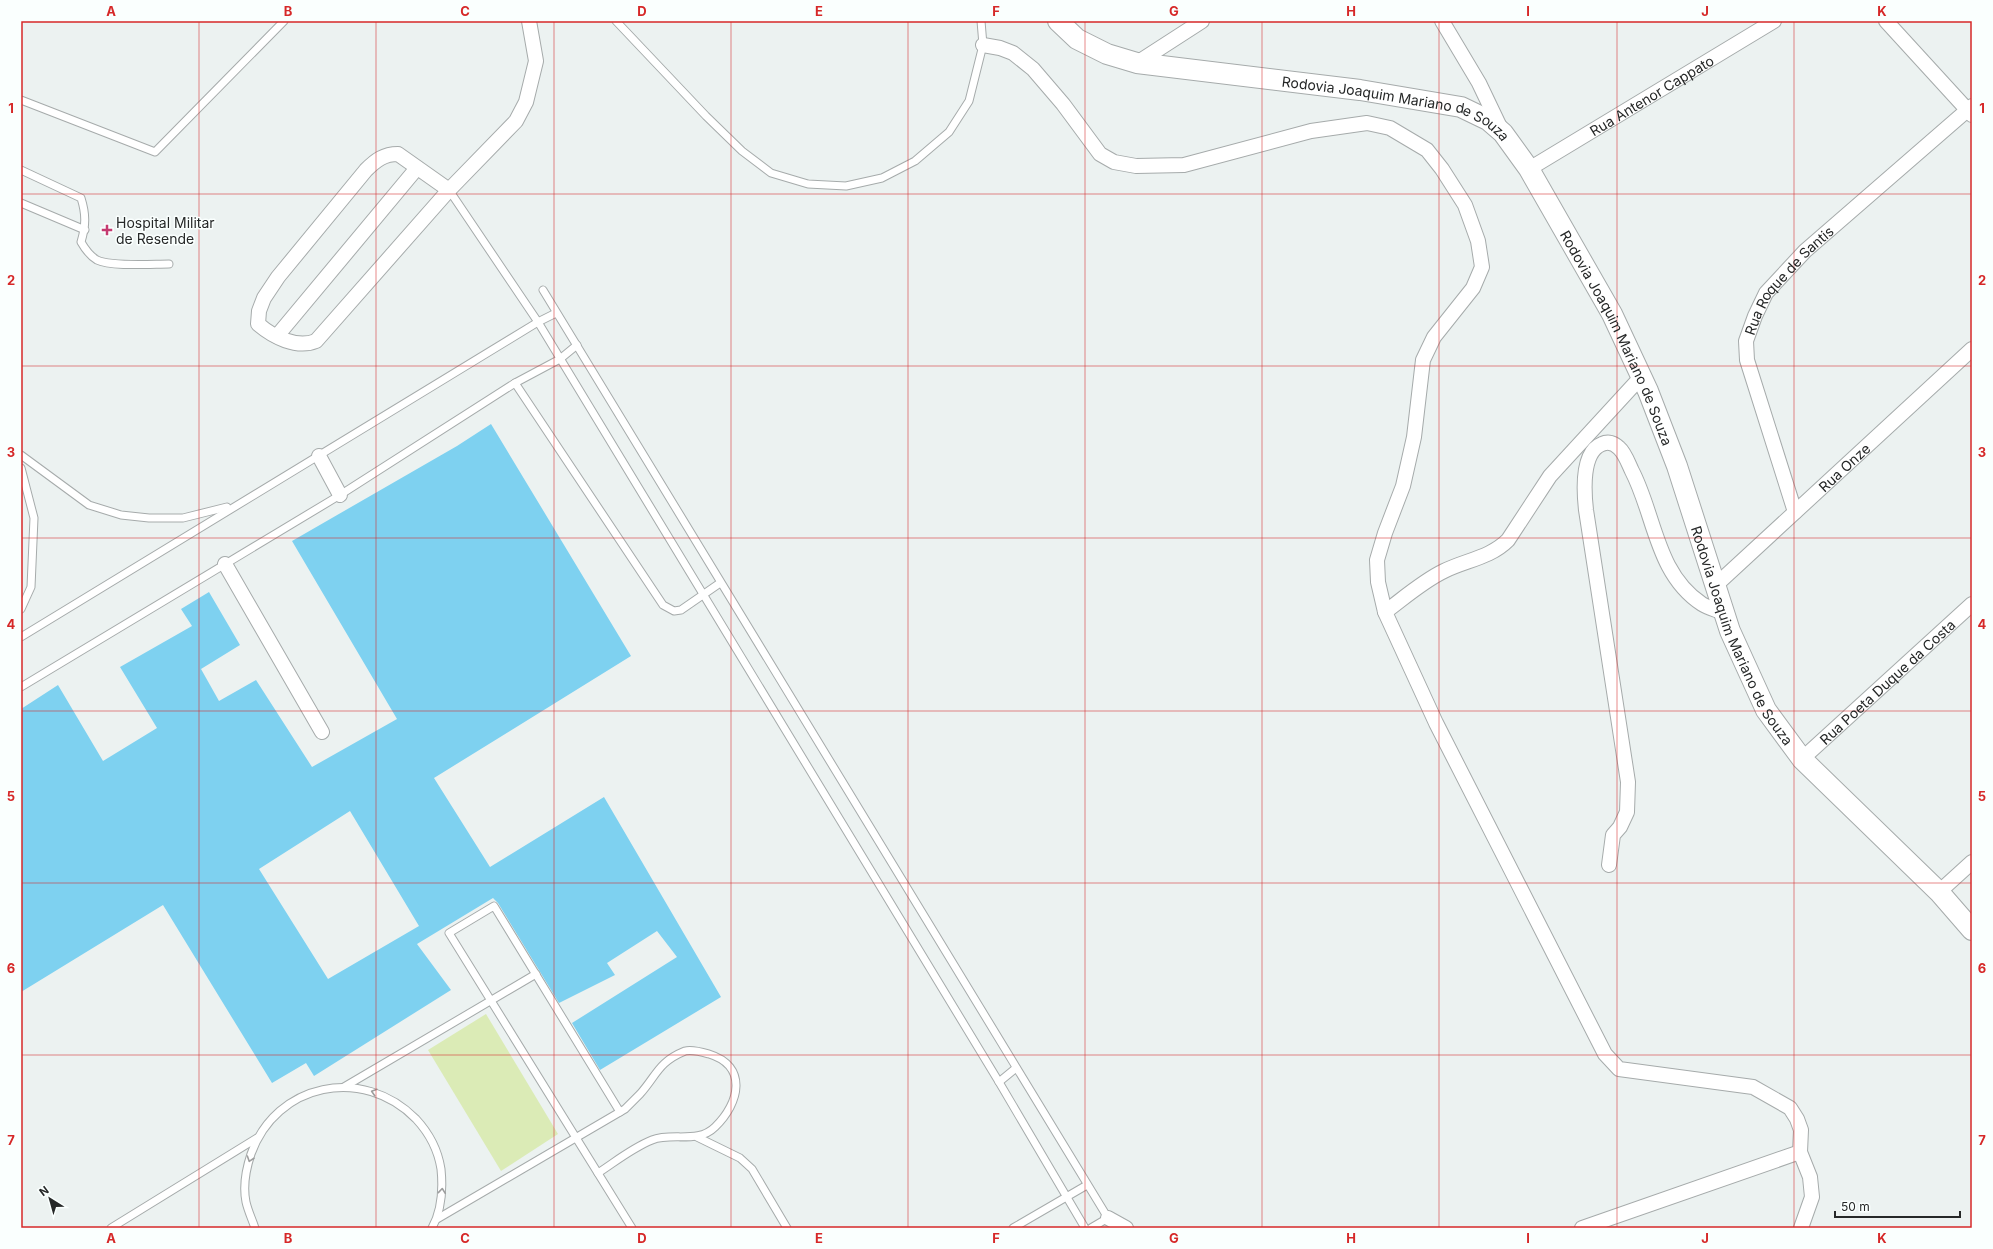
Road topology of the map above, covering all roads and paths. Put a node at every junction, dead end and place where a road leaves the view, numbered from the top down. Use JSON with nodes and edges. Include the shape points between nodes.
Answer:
{"nodes":[{"id":1,"x":284,"y":21,"type":"edge"},
{"id":2,"x":529,"y":21,"type":"edge"},
{"id":3,"x":616,"y":21,"type":"edge"},
{"id":4,"x":982,"y":21,"type":"edge"},
{"id":5,"x":1058,"y":21,"type":"edge"},
{"id":6,"x":1202,"y":21,"type":"edge"},
{"id":7,"x":1442,"y":21,"type":"edge"},
{"id":8,"x":1774,"y":21,"type":"edge"},
{"id":9,"x":1886,"y":21,"type":"edge"},
{"id":10,"x":984,"y":45,"type":"junction"},
{"id":11,"x":1137,"y":63,"type":"junction"},
{"id":12,"x":21,"y":100,"type":"edge"},
{"id":13,"x":1971,"y":110,"type":"edge"},
{"id":14,"x":1503,"y":133,"type":"junction"},
{"id":15,"x":417,"y":168,"type":"junction"},
{"id":16,"x":1529,"y":169,"type":"junction"},
{"id":17,"x":21,"y":170,"type":"edge"},
{"id":18,"x":449,"y":190,"type":"junction"},
{"id":19,"x":21,"y":203,"type":"edge"},
{"id":20,"x":85,"y":230,"type":"junction"},
{"id":21,"x":169,"y":264,"type":"dead end"},
{"id":22,"x":543,"y":290,"type":"dead end"},
{"id":23,"x":556,"y":312,"type":"junction"},
{"id":24,"x":538,"y":322,"type":"junction"},
{"id":25,"x":277,"y":336,"type":"junction"},
{"id":26,"x":577,"y":345,"type":"junction"},
{"id":27,"x":1972,"y":349,"type":"edge"},
{"id":28,"x":560,"y":360,"type":"junction"},
{"id":29,"x":1641,"y":377,"type":"junction"},
{"id":30,"x":515,"y":383,"type":"junction"},
{"id":31,"x":21,"y":455,"type":"edge"},
{"id":32,"x":319,"y":456,"type":"junction"},
{"id":33,"x":21,"y":468,"type":"edge"},
{"id":34,"x":340,"y":495,"type":"junction"},
{"id":35,"x":237,"y":504,"type":"junction"},
{"id":36,"x":1795,"y":512,"type":"junction"},
{"id":37,"x":225,"y":564,"type":"junction"},
{"id":38,"x":720,"y":583,"type":"junction"},
{"id":39,"x":1716,"y":585,"type":"junction"},
{"id":40,"x":705,"y":595,"type":"junction"},
{"id":41,"x":1972,"y":604,"type":"edge"},
{"id":42,"x":21,"y":609,"type":"edge"},
{"id":43,"x":1385,"y":612,"type":"junction"},
{"id":44,"x":1724,"y":613,"type":"junction"},
{"id":45,"x":21,"y":637,"type":"edge"},
{"id":46,"x":21,"y":687,"type":"edge"},
{"id":47,"x":322,"y":732,"type":"dead end"},
{"id":48,"x":1802,"y":759,"type":"junction"},
{"id":49,"x":1972,"y":862,"type":"edge"},
{"id":50,"x":1609,"y":865,"type":"dead end"},
{"id":51,"x":1939,"y":892,"type":"junction"},
{"id":52,"x":1972,"y":930,"type":"edge"},
{"id":53,"x":536,"y":974,"type":"junction"},
{"id":54,"x":491,"y":1001,"type":"junction"},
{"id":55,"x":1016,"y":1068,"type":"junction"},
{"id":56,"x":999,"y":1082,"type":"junction"},
{"id":57,"x":344,"y":1087,"type":"junction"},
{"id":58,"x":620,"y":1112,"type":"junction"},
{"id":59,"x":575,"y":1137,"type":"junction"},
{"id":60,"x":697,"y":1137,"type":"junction"},
{"id":61,"x":257,"y":1138,"type":"junction"},
{"id":62,"x":1800,"y":1152,"type":"junction"},
{"id":63,"x":598,"y":1174,"type":"junction"},
{"id":64,"x":1088,"y":1185,"type":"junction"},
{"id":65,"x":1067,"y":1196,"type":"junction"},
{"id":66,"x":1108,"y":1218,"type":"junction"},
{"id":67,"x":437,"y":1219,"type":"junction"},
{"id":68,"x":111,"y":1228,"type":"edge"},
{"id":69,"x":255,"y":1228,"type":"edge"},
{"id":70,"x":432,"y":1228,"type":"edge"},
{"id":71,"x":632,"y":1228,"type":"edge"},
{"id":72,"x":787,"y":1228,"type":"edge"},
{"id":73,"x":1013,"y":1228,"type":"edge"},
{"id":74,"x":1085,"y":1228,"type":"edge"},
{"id":75,"x":1092,"y":1228,"type":"edge"},
{"id":76,"x":1126,"y":1228,"type":"edge"},
{"id":77,"x":1582,"y":1228,"type":"edge"},
{"id":78,"x":1801,"y":1228,"type":"edge"}],
"edges":[{"from":1,"to":12,"type":"lane","via":[[155,152]]},
{"from":2,"to":18,"type":"street","via":[[536,60],[526,102],[516,121]]},
{"from":3,"to":10,"type":"lane","via":[[706,116],[742,151],[771,173],[816,184],[846,186],[882,178],[916,160],[949,132],[969,101]]},
{"from":4,"to":10,"type":"lane"},
{"from":5,"to":11,"type":"main road","name":"Rodovia Joaquim Mariano de Souza","via":[[1077,39],[1107,54]]},
{"from":6,"to":11,"type":"street"},
{"from":7,"to":14,"type":"street","via":[[1479,83]]},
{"from":8,"to":16,"type":"street","name":"Rua Antenor Cappato"},
{"from":9,"to":13,"type":"street"},
{"from":10,"to":43,"type":"street","via":[[1013,53],[1033,69],[1100,154],[1114,162],[1136,166],[1184,164],[1311,131],[1366,123],[1390,128],[1427,150],[1442,169],[1465,205],[1478,241],[1482,267],[1473,288],[1434,337],[1423,360],[1414,437],[1403,486],[1377,560],[1378,582]]},
{"from":11,"to":14,"type":"main road","name":"Rodovia Joaquim Mariano de Souza","via":[[1360,90],[1461,107],[1488,120]]},
{"from":13,"to":36,"type":"street","name":"Rua Roque de Santis","via":[[1805,251],[1766,293],[1754,316],[1746,341],[1747,360]]},
{"from":14,"to":16,"type":"main road","name":"Rodovia Joaquim Mariano de Souza"},
{"from":15,"to":18,"type":"street"},
{"from":15,"to":25,"type":"street"},
{"from":15,"to":25,"type":"street","via":[[398,154],[390,154],[378,158],[366,170],[278,277],[264,298],[258,324]]},
{"from":16,"to":29,"type":"main road","name":"Rodovia Joaquim Mariano de Souza","via":[[1612,314]]},
{"from":17,"to":20,"type":"lane","via":[[81,198],[86,215]]},
{"from":18,"to":24,"type":"lane"},
{"from":18,"to":25,"type":"street","via":[[316,341],[301,344]]},
{"from":19,"to":20,"type":"lane"},
{"from":20,"to":21,"type":"lane","via":[[81,242],[88,253],[98,261],[117,264]]},
{"from":22,"to":23,"type":"lane"},
{"from":23,"to":24,"type":"lane"},
{"from":23,"to":26,"type":"lane"},
{"from":24,"to":28,"type":"lane"},
{"from":24,"to":32,"type":"lane"},
{"from":26,"to":28,"type":"lane"},
{"from":26,"to":38,"type":"lane"},
{"from":27,"to":36,"type":"street","name":"Rua Onze"},
{"from":28,"to":30,"type":"lane"},
{"from":28,"to":40,"type":"lane"},
{"from":29,"to":39,"type":"main road","name":"Rodovia Joaquim Mariano de Souza","via":[[1677,466]]},
{"from":29,"to":43,"type":"street","via":[[1550,476],[1501,547],[1484,557],[1444,571]]},
{"from":30,"to":34,"type":"lane"},
{"from":30,"to":40,"type":"lane","via":[[663,605],[674,611],[681,610]]},
{"from":31,"to":35,"type":"lane","via":[[89,505],[121,515],[183,518]]},
{"from":32,"to":34,"type":"street"},
{"from":32,"to":35,"type":"lane"},
{"from":33,"to":42,"type":"lane","via":[[34,518],[31,586]]},
{"from":34,"to":37,"type":"lane"},
{"from":35,"to":45,"type":"lane"},
{"from":36,"to":39,"type":"street","name":"Rua Onze"},
{"from":37,"to":46,"type":"lane"},
{"from":37,"to":47,"type":"street"},
{"from":38,"to":40,"type":"lane"},
{"from":38,"to":55,"type":"lane"},
{"from":39,"to":44,"type":"main road","name":"Rodovia Joaquim Mariano de Souza"},
{"from":40,"to":56,"type":"lane"},
{"from":41,"to":48,"type":"street","name":"Rua Poeta Duque da Costa"},
{"from":43,"to":62,"type":"street","via":[[1436,723],[1597,1041],[1611,1063],[1619,1069],[1754,1087],[1790,1108],[1798,1119],[1801,1130]]},
{"from":44,"to":48,"type":"main road","name":"Rodovia Joaquim Mariano de Souza","via":[[1766,710]]},
{"from":44,"to":50,"type":"street","via":[[1702,604],[1684,589],[1671,573],[1659,546],[1639,484],[1620,448],[1611,442],[1596,447],[1589,459],[1584,484],[1586,510],[1628,782],[1627,812],[1613,835]]},
{"from":48,"to":51,"type":"main road","name":"Rodovia Joaquim Mariano de Souza"},
{"from":49,"to":51,"type":"street"},
{"from":51,"to":52,"type":"main road","name":"Rodovia Joaquim Mariano de Souza"},
{"from":53,"to":54,"type":"lane"},
{"from":53,"to":54,"type":"lane","via":[[494,906],[449,933]]},
{"from":53,"to":58,"type":"lane"},
{"from":54,"to":57,"type":"lane"},
{"from":54,"to":59,"type":"lane"},
{"from":55,"to":56,"type":"lane"},
{"from":55,"to":64,"type":"lane"},
{"from":56,"to":65,"type":"lane"},
{"from":57,"to":61,"type":"lane","via":[[318,1090],[294,1100],[273,1117]]},
{"from":67,"to":57,"type":"lane","one_way":true,"via":[[443,1188],[439,1157],[425,1129],[403,1106],[375,1091]]},
{"from":58,"to":59,"type":"lane"},
{"from":58,"to":60,"type":"lane","via":[[672,1057],[687,1050],[701,1051],[718,1057],[733,1068],[737,1086],[733,1102],[723,1119],[713,1129]]},
{"from":59,"to":63,"type":"lane"},
{"from":59,"to":67,"type":"lane"},
{"from":60,"to":63,"type":"lane","via":[[653,1139]]},
{"from":60,"to":72,"type":"lane","via":[[734,1155],[752,1169]]},
{"from":61,"to":68,"type":"lane"},
{"from":61,"to":69,"type":"lane","one_way":true,"via":[[246,1169],[246,1201]]},
{"from":62,"to":77,"type":"street"},
{"from":62,"to":78,"type":"street","via":[[1810,1178],[1812,1197]]},
{"from":63,"to":71,"type":"lane"},
{"from":64,"to":65,"type":"lane"},
{"from":64,"to":66,"type":"lane"},
{"from":65,"to":73,"type":"lane"},
{"from":65,"to":74,"type":"lane"},
{"from":66,"to":75,"type":"lane"},
{"from":66,"to":76,"type":"street"},
{"from":67,"to":70,"type":"lane"}]}
